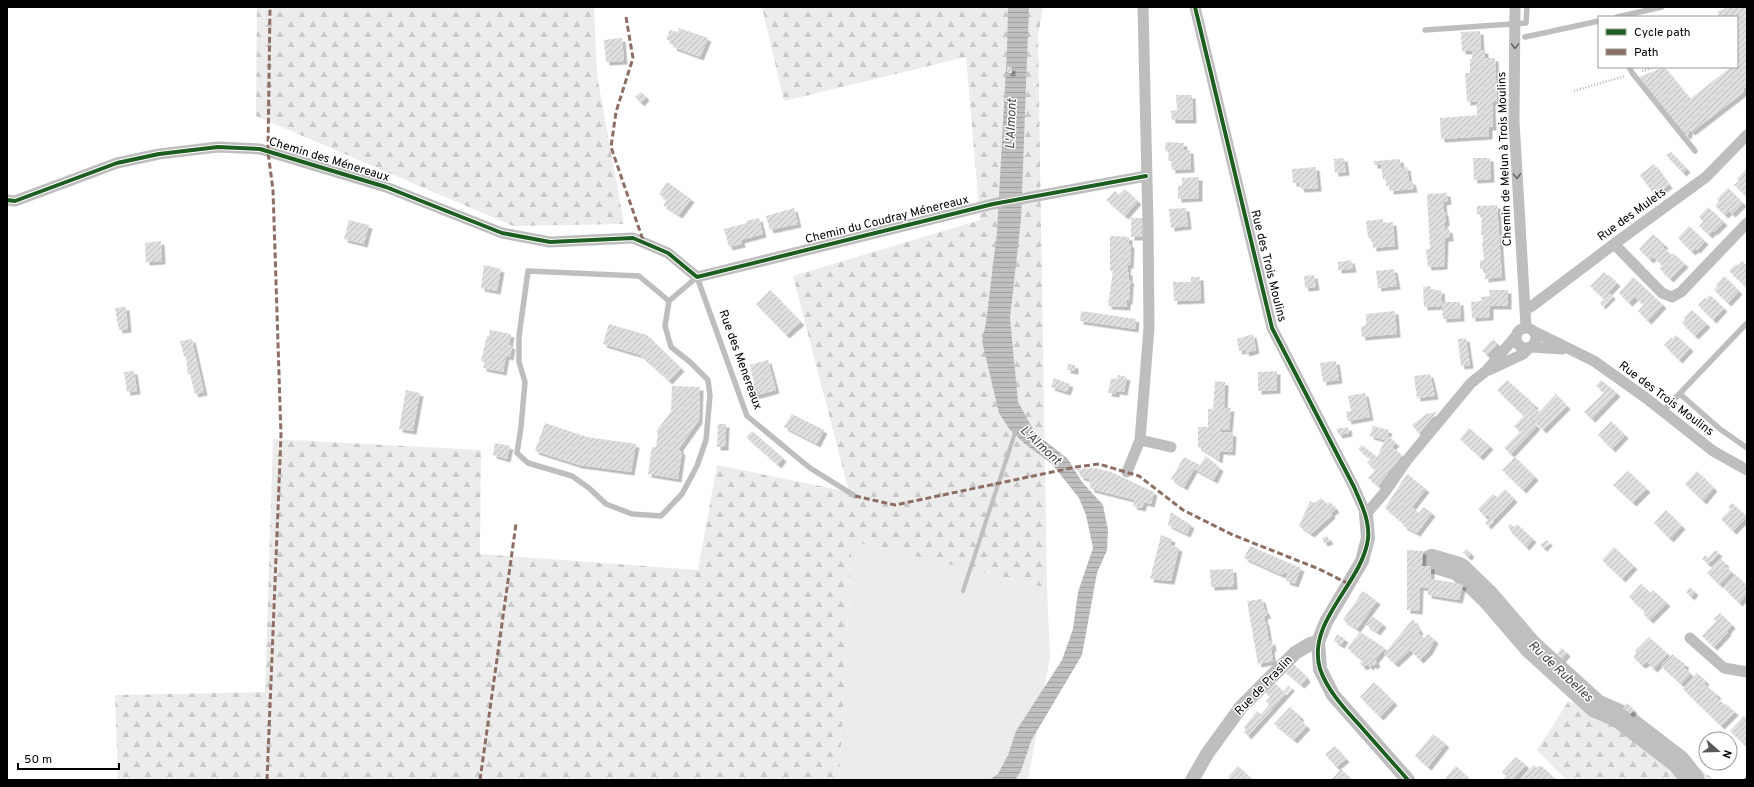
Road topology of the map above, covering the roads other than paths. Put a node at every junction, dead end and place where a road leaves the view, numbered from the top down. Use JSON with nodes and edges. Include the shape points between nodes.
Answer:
{"nodes":[{"id":1,"x":1142,"y":7,"type":"edge"},
{"id":2,"x":1195,"y":7,"type":"edge"},
{"id":3,"x":1515,"y":7,"type":"edge"},
{"id":4,"x":1527,"y":7,"type":"edge"},
{"id":5,"x":1662,"y":7,"type":"edge"},
{"id":6,"x":1622,"y":16,"type":"edge"},
{"id":7,"x":1598,"y":21,"type":"edge"},
{"id":8,"x":1515,"y":23,"type":"junction"},
{"id":9,"x":1425,"y":30,"type":"dead end"},
{"id":10,"x":1525,"y":37,"type":"dead end"},
{"id":11,"x":1630,"y":68,"type":"edge"},
{"id":12,"x":1747,"y":135,"type":"edge"},
{"id":13,"x":1695,"y":151,"type":"dead end"},
{"id":14,"x":1146,"y":176,"type":"junction"},
{"id":15,"x":7,"y":200,"type":"edge"},
{"id":16,"x":1747,"y":223,"type":"edge"},
{"id":17,"x":1614,"y":244,"type":"junction"},
{"id":18,"x":697,"y":277,"type":"junction"},
{"id":19,"x":669,"y":301,"type":"junction"},
{"id":20,"x":1526,"y":309,"type":"junction"},
{"id":21,"x":1747,"y":323,"type":"edge"},
{"id":22,"x":1530,"y":330,"type":"junction"},
{"id":23,"x":1516,"y":336,"type":"junction"},
{"id":24,"x":1530,"y":348,"type":"junction"},
{"id":25,"x":1569,"y":349,"type":"junction"},
{"id":26,"x":1486,"y":371,"type":"junction"},
{"id":27,"x":1680,"y":394,"type":"junction"},
{"id":28,"x":1663,"y":412,"type":"junction"},
{"id":29,"x":1140,"y":440,"type":"junction"},
{"id":30,"x":1171,"y":447,"type":"dead end"},
{"id":31,"x":1747,"y":448,"type":"edge"},
{"id":32,"x":1747,"y":470,"type":"edge"},
{"id":33,"x":1127,"y":472,"type":"dead end"},
{"id":34,"x":855,"y":496,"type":"dead end"},
{"id":35,"x":1366,"y":514,"type":"junction"},
{"id":36,"x":1690,"y":638,"type":"dead end"},
{"id":37,"x":1318,"y":642,"type":"junction"},
{"id":38,"x":1747,"y":672,"type":"edge"},
{"id":39,"x":1192,"y":780,"type":"edge"},
{"id":40,"x":1408,"y":780,"type":"edge"}],
"edges":[{"from":1,"to":14,"type":"street"},
{"from":2,"to":35,"type":"street","name":"Rue des Trois Moulins","via":[[1272,328]]},
{"from":3,"to":8,"type":"street","name":"Chemin de Melun à Trois Moulins"},
{"from":4,"to":8,"type":"lane","via":[[1526,23]]},
{"from":5,"to":6,"type":"lane"},
{"from":7,"to":10,"type":"lane"},
{"from":8,"to":9,"type":"lane"},
{"from":8,"to":20,"type":"street","name":"Chemin de Melun à Trois Moulins","one_way":true,"via":[[1514,121]]},
{"from":11,"to":13,"type":"lane"},
{"from":12,"to":17,"type":"street","name":"Rue des Mulets","via":[[1706,177]]},
{"from":14,"to":18,"type":"street","name":"Chemin du Coudray Ménereaux","via":[[993,204]]},
{"from":14,"to":29,"type":"street","via":[[1149,328]]},
{"from":15,"to":18,"type":"street","name":"Chemin des Ménereaux","via":[[15,202],[117,163],[159,154],[218,147],[260,149],[386,187],[502,234],[550,242],[633,238],[668,253]]},
{"from":16,"to":17,"type":"street","via":[[1681,292],[1672,297],[1662,293]]},
{"from":17,"to":20,"type":"street","name":"Rue des Mulets"},
{"from":18,"to":19,"type":"lane"},
{"from":18,"to":34,"type":"lane","name":"Rue des Menereaux","via":[[747,416],[810,468]]},
{"from":19,"to":19,"type":"lane","via":[[639,276],[528,271],[519,336],[519,362],[525,382],[517,453],[528,463],[572,476],[590,488],[606,504],[632,514],[661,516],[682,494],[697,466],[706,440],[710,395],[708,380],[671,347],[665,326]]},
{"from":20,"to":22,"type":"street","name":"Chemin de Melun à Trois Moulins"},
{"from":21,"to":27,"type":"lane"},
{"from":22,"to":23,"type":"street","via":[[1519,330]]},
{"from":22,"to":24,"type":"street","via":[[1537,338],[1535,345]]},
{"from":22,"to":25,"type":"street","name":"Rue des Trois Moulins"},
{"from":23,"to":24,"type":"street","via":[[1519,346]]},
{"from":23,"to":26,"type":"street"},
{"from":24,"to":25,"type":"street","name":"Rue des Trois Moulins"},
{"from":24,"to":26,"type":"street","via":[[1523,354]]},
{"from":25,"to":28,"type":"street","name":"Rue des Trois Moulins","via":[[1594,360]]},
{"from":26,"to":35,"type":"street","via":[[1471,384],[1407,460]]},
{"from":27,"to":28,"type":"lane"},
{"from":27,"to":31,"type":"lane","via":[[1720,429]]},
{"from":28,"to":32,"type":"street","name":"Rue des Trois Moulins","via":[[1713,451]]},
{"from":29,"to":30,"type":"street"},
{"from":29,"to":33,"type":"street"},
{"from":35,"to":37,"type":"street","via":[[1368,538],[1362,561],[1326,622]]},
{"from":36,"to":38,"type":"street","via":[[1724,668]]},
{"from":37,"to":39,"type":"street","name":"Rue de Praslin","via":[[1295,653],[1241,707],[1207,754]]},
{"from":37,"to":40,"type":"street","via":[[1320,668],[1333,695]]}]}
